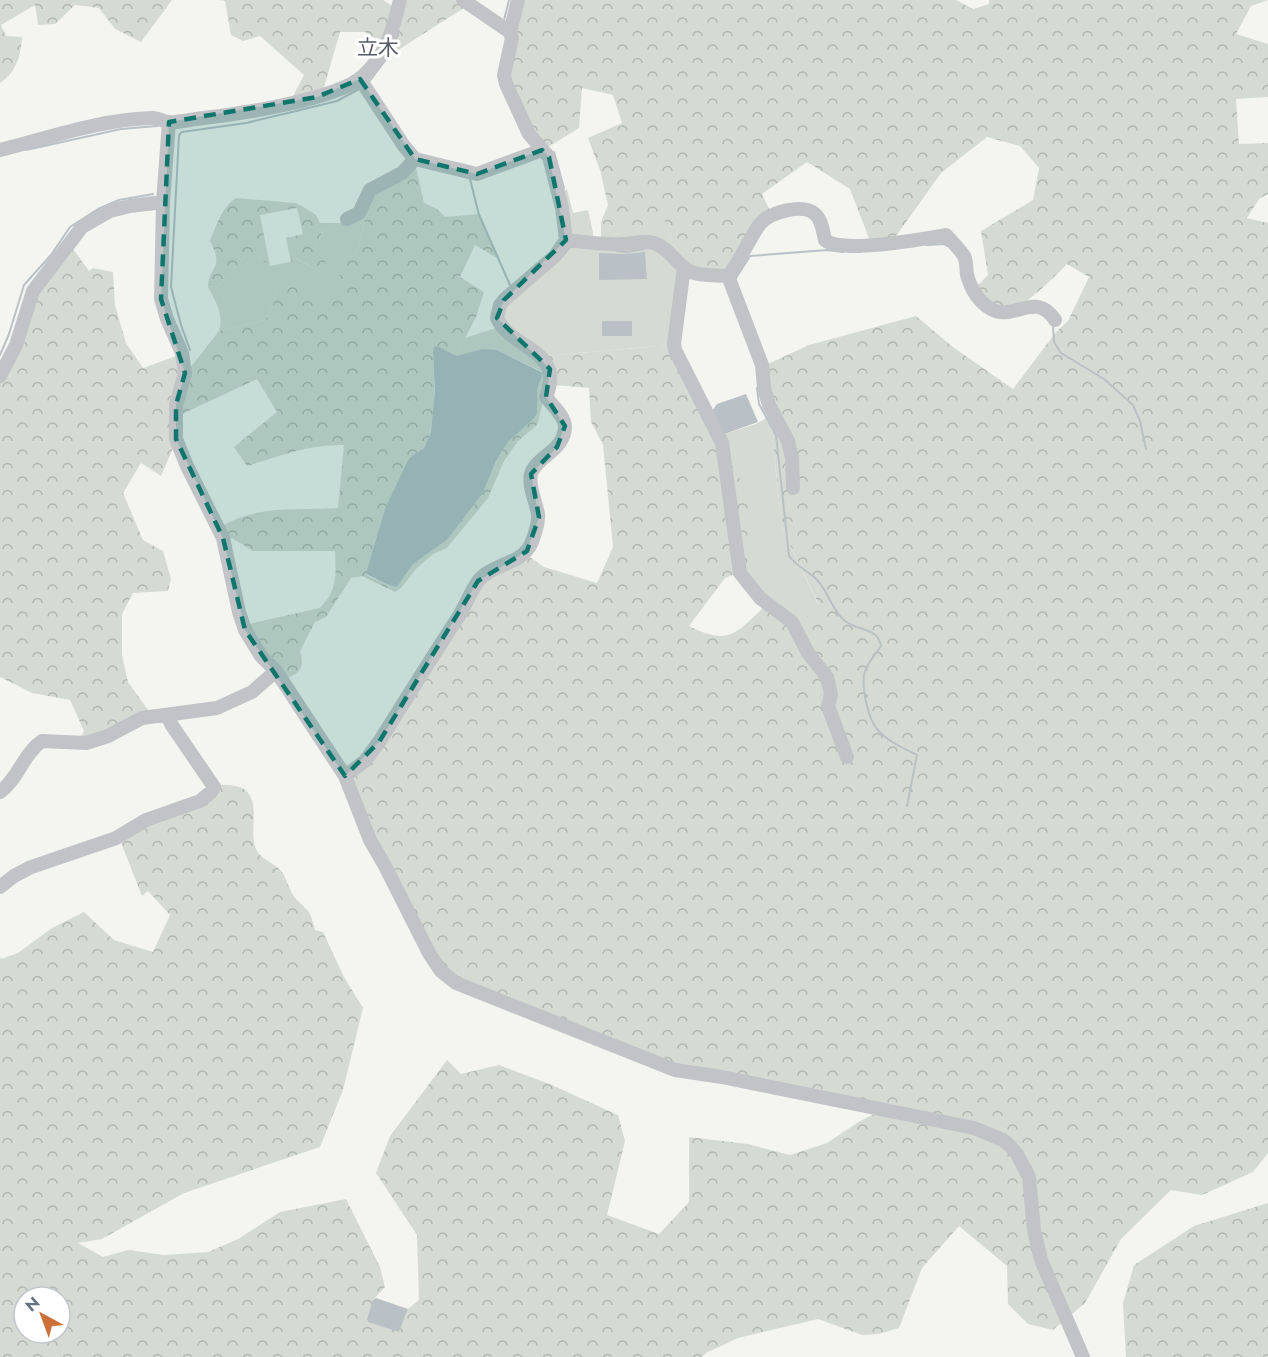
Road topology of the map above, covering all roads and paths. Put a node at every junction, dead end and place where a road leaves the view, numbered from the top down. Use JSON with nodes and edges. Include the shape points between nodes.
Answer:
{"nodes":[{"id":1,"x":400,"y":0,"type":"edge"},
{"id":2,"x":463,"y":0,"type":"edge"},
{"id":3,"x":518,"y":0,"type":"edge"},
{"id":4,"x":511,"y":37,"type":"junction"},
{"id":5,"x":360,"y":79,"type":"junction"},
{"id":6,"x":169,"y":122,"type":"junction"},
{"id":7,"x":0,"y":150,"type":"edge"},
{"id":8,"x":542,"y":150,"type":"junction"},
{"id":9,"x":415,"y":159,"type":"junction"},
{"id":10,"x":163,"y":202,"type":"junction"},
{"id":11,"x":347,"y":219,"type":"dead end"},
{"id":12,"x":566,"y":240,"type":"junction"},
{"id":13,"x":684,"y":267,"type":"junction"},
{"id":14,"x":728,"y":276,"type":"junction"},
{"id":15,"x":1055,"y":320,"type":"dead end"},
{"id":16,"x":0,"y":376,"type":"edge"},
{"id":17,"x":793,"y":488,"type":"dead end"},
{"id":18,"x":276,"y":671,"type":"junction"},
{"id":19,"x":167,"y":715,"type":"junction"},
{"id":20,"x":847,"y":758,"type":"dead end"},
{"id":21,"x":345,"y":776,"type":"junction"},
{"id":22,"x":0,"y":792,"type":"edge"},
{"id":23,"x":0,"y":887,"type":"edge"},
{"id":24,"x":0,"y":893,"type":"edge"},
{"id":25,"x":0,"y":900,"type":"edge"},
{"id":26,"x":1083,"y":1357,"type":"edge"}],
"edges":[{"from":1,"to":5,"type":"street","via":[[390,39]]},
{"from":2,"to":4,"type":"street"},
{"from":3,"to":4,"type":"street"},
{"from":4,"to":8,"type":"street","via":[[506,84],[529,134]]},
{"from":5,"to":6,"type":"street","via":[[317,97]]},
{"from":5,"to":9,"type":"street"},
{"from":6,"to":7,"type":"street","via":[[154,117],[122,122]]},
{"from":6,"to":10,"type":"street"},
{"from":8,"to":9,"type":"street","via":[[477,174]]},
{"from":8,"to":12,"type":"street","via":[[552,168]]},
{"from":9,"to":11,"type":"street","via":[[402,173],[370,190],[359,213]]},
{"from":10,"to":16,"type":"street","via":[[110,211],[82,227],[33,291],[16,345]]},
{"from":10,"to":18,"type":"street","via":[[161,299],[182,353],[185,373],[176,405],[176,439],[223,538],[245,630]]},
{"from":12,"to":13,"type":"street","via":[[654,243],[665,247]]},
{"from":12,"to":21,"type":"street","via":[[555,256],[504,300],[497,318],[504,330],[537,353],[550,369],[552,377],[546,396],[565,426],[557,447],[531,474],[539,517],[531,544],[527,551],[484,574],[379,742],[365,761]]},
{"from":13,"to":14,"type":"street","via":[[692,272]]},
{"from":13,"to":20,"type":"street","via":[[675,350],[722,443],[740,573],[760,598],[792,622],[808,653],[827,676],[831,694],[828,706]]},
{"from":14,"to":15,"type":"street","via":[[765,219],[801,208],[816,215],[825,240],[834,245],[856,247],[946,235],[964,256],[971,288],[987,306],[1000,313],[1039,307]]},
{"from":14,"to":17,"type":"street","via":[[762,365],[769,405],[788,441]]},
{"from":18,"to":19,"type":"street","via":[[252,692],[225,705]]},
{"from":18,"to":21,"type":"street"},
{"from":19,"to":22,"type":"street","via":[[142,718],[86,744],[42,741]]},
{"from":19,"to":23,"type":"street","via":[[214,787],[211,792],[200,801],[146,820],[116,838],[31,867]]},
{"from":21,"to":26,"type":"street","via":[[370,840],[429,953],[441,971],[456,983],[675,1070],[974,1128],[1003,1140],[1017,1154],[1029,1177],[1041,1260]]},
{"from":24,"to":25,"type":"street"}]}
